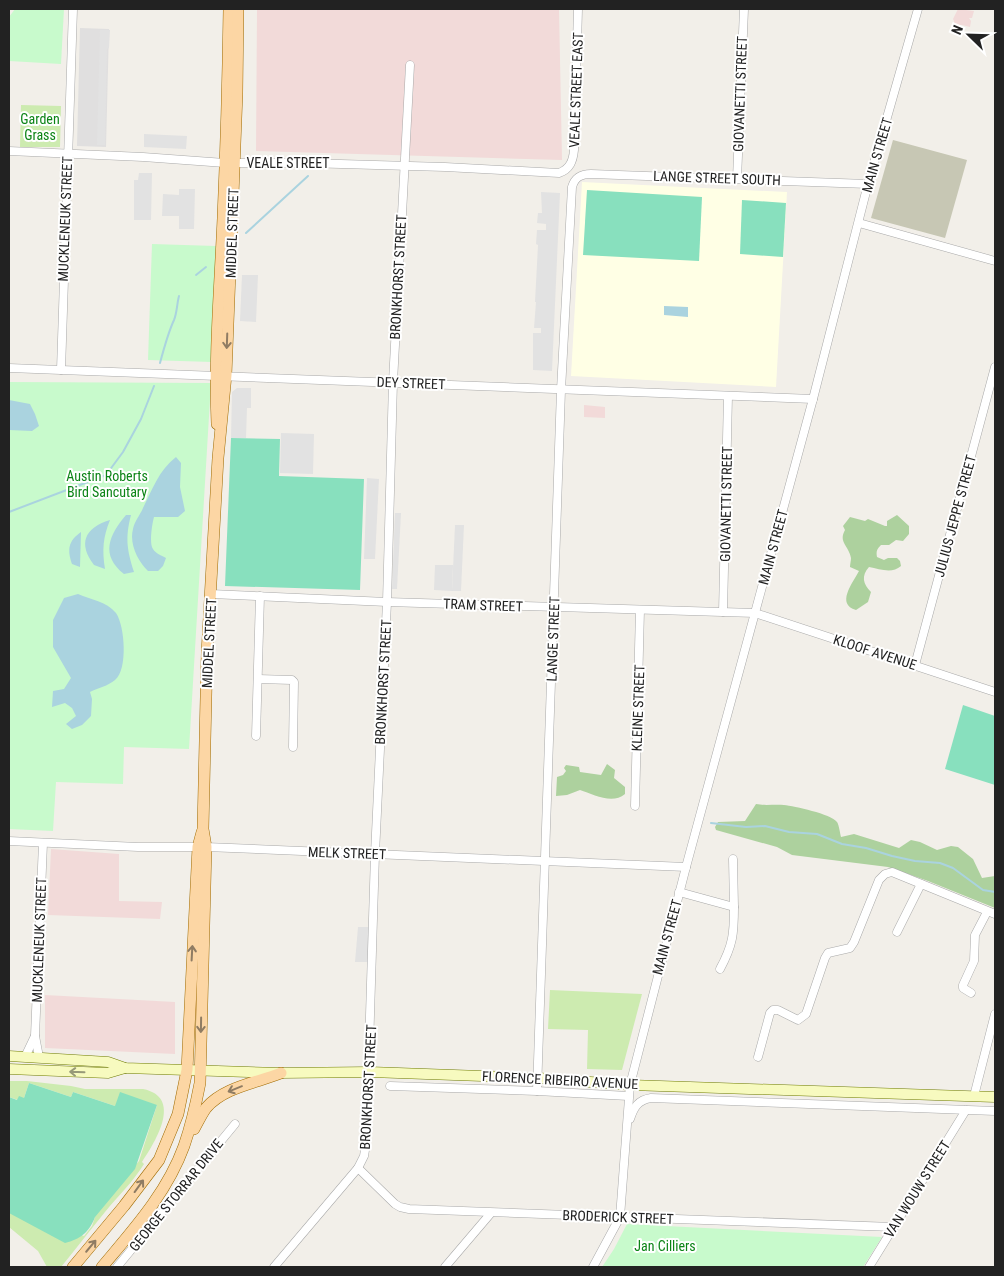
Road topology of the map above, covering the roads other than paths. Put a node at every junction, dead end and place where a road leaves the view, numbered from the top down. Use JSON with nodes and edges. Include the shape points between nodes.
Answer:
{"nodes":[{"id":1,"x":73,"y":9,"type":"edge"},
{"id":2,"x":229,"y":9,"type":"edge"},
{"id":3,"x":238,"y":9,"type":"edge"},
{"id":4,"x":578,"y":9,"type":"edge"},
{"id":5,"x":744,"y":9,"type":"edge"},
{"id":6,"x":918,"y":9,"type":"edge"},
{"id":7,"x":410,"y":65,"type":"dead end"},
{"id":8,"x":9,"y":151,"type":"edge"},
{"id":9,"x":67,"y":153,"type":"junction"},
{"id":10,"x":230,"y":163,"type":"junction"},
{"id":11,"x":404,"y":166,"type":"junction"},
{"id":12,"x":567,"y":169,"type":"joint"},
{"id":13,"x":737,"y":178,"type":"junction"},
{"id":14,"x":868,"y":184,"type":"junction"},
{"id":15,"x":572,"y":186,"type":"joint"},
{"id":16,"x":859,"y":223,"type":"junction"},
{"id":17,"x":995,"y":261,"type":"edge"},
{"id":18,"x":995,"y":367,"type":"edge"},
{"id":19,"x":9,"y":368,"type":"edge"},
{"id":20,"x":61,"y":370,"type":"junction"},
{"id":21,"x":222,"y":375,"type":"junction"},
{"id":22,"x":393,"y":382,"type":"junction"},
{"id":23,"x":561,"y":390,"type":"junction"},
{"id":24,"x":728,"y":396,"type":"junction"},
{"id":25,"x":813,"y":399,"type":"junction"},
{"id":26,"x":211,"y":594,"type":"junction"},
{"id":27,"x":260,"y":596,"type":"junction"},
{"id":28,"x":387,"y":602,"type":"junction"},
{"id":29,"x":554,"y":607,"type":"junction"},
{"id":30,"x":640,"y":610,"type":"junction"},
{"id":31,"x":723,"y":612,"type":"junction"},
{"id":32,"x":755,"y":613,"type":"junction"},
{"id":33,"x":915,"y":666,"type":"junction"},
{"id":34,"x":258,"y":678,"type":"junction"},
{"id":35,"x":995,"y":692,"type":"edge"},
{"id":36,"x":256,"y":736,"type":"dead end"},
{"id":37,"x":292,"y":747,"type":"dead end"},
{"id":38,"x":635,"y":806,"type":"dead end"},
{"id":39,"x":9,"y":842,"type":"edge"},
{"id":40,"x":43,"y":843,"type":"junction"},
{"id":41,"x":202,"y":847,"type":"junction"},
{"id":42,"x":375,"y":854,"type":"junction"},
{"id":43,"x":733,"y":859,"type":"dead end"},
{"id":44,"x":545,"y":861,"type":"junction"},
{"id":45,"x":686,"y":867,"type":"junction"},
{"id":46,"x":921,"y":884,"type":"junction"},
{"id":47,"x":679,"y":892,"type":"junction"},
{"id":48,"x":734,"y":907,"type":"junction"},
{"id":49,"x":987,"y":912,"type":"junction"},
{"id":50,"x":995,"y":914,"type":"edge"},
{"id":51,"x":897,"y":932,"type":"dead end"},
{"id":52,"x":720,"y":969,"type":"dead end"},
{"id":53,"x":971,"y":993,"type":"dead end"},
{"id":54,"x":995,"y":1014,"type":"edge"},
{"id":55,"x":35,"y":1036,"type":"junction"},
{"id":56,"x":9,"y":1056,"type":"edge"},
{"id":57,"x":25,"y":1057,"type":"junction"},
{"id":58,"x":39,"y":1057,"type":"junction"},
{"id":59,"x":758,"y":1057,"type":"dead end"},
{"id":60,"x":125,"y":1068,"type":"junction"},
{"id":61,"x":9,"y":1069,"type":"edge"},
{"id":62,"x":187,"y":1070,"type":"junction"},
{"id":63,"x":200,"y":1070,"type":"junction"},
{"id":64,"x":370,"y":1072,"type":"junction"},
{"id":65,"x":281,"y":1073,"type":"junction"},
{"id":66,"x":538,"y":1078,"type":"junction"},
{"id":67,"x":630,"y":1085,"type":"junction"},
{"id":68,"x":390,"y":1086,"type":"dead end"},
{"id":69,"x":537,"y":1091,"type":"junction"},
{"id":70,"x":929,"y":1094,"type":"junction"},
{"id":71,"x":628,"y":1096,"type":"junction"},
{"id":72,"x":974,"y":1096,"type":"junction"},
{"id":73,"x":995,"y":1097,"type":"edge"},
{"id":74,"x":930,"y":1108,"type":"junction"},
{"id":75,"x":966,"y":1110,"type":"junction"},
{"id":76,"x":995,"y":1111,"type":"edge"},
{"id":77,"x":235,"y":1124,"type":"dead end"},
{"id":78,"x":627,"y":1133,"type":"junction"},
{"id":79,"x":184,"y":1147,"type":"junction"},
{"id":80,"x":358,"y":1168,"type":"junction"},
{"id":81,"x":491,"y":1213,"type":"junction"},
{"id":82,"x":620,"y":1217,"type":"junction"},
{"id":83,"x":893,"y":1227,"type":"junction"},
{"id":84,"x":73,"y":1267,"type":"edge"},
{"id":85,"x":102,"y":1267,"type":"edge"},
{"id":86,"x":117,"y":1267,"type":"edge"},
{"id":87,"x":274,"y":1267,"type":"edge"},
{"id":88,"x":446,"y":1267,"type":"edge"},
{"id":89,"x":594,"y":1267,"type":"edge"},
{"id":90,"x":868,"y":1267,"type":"edge"}],
"edges":[{"from":1,"to":9,"type":"street","name":"MUCKLENEUK STREET"},
{"from":2,"to":10,"type":"main road","name":"MIDDEL STREET"},
{"from":3,"to":10,"type":"main road","name":"MIDDEL STREET"},
{"from":4,"to":12,"type":"street","name":"VEALE STREET EAST","via":[[575,142],[573,160]]},
{"from":5,"to":13,"type":"street","name":"GIOVANETTI STREET"},
{"from":6,"to":14,"type":"street","name":"MAIN STREET"},
{"from":7,"to":11,"type":"street","name":"BRONKHORST STREET"},
{"from":8,"to":9,"type":"street","name":"VEALE STREET"},
{"from":9,"to":10,"type":"street","name":"VEALE STREET"},
{"from":9,"to":20,"type":"street","name":"MUCKLENEUK STREET"},
{"from":10,"to":11,"type":"street","name":"VEALE STREET"},
{"from":10,"to":21,"type":"main road","name":"MIDDEL STREET"},
{"from":11,"to":12,"type":"street","name":"VEALE STREET","via":[[552,174]]},
{"from":11,"to":22,"type":"street","name":"BRONKHORST STREET"},
{"from":13,"to":14,"type":"street","name":"LANGE STREET SOUTH"},
{"from":13,"to":15,"type":"street","name":"LANGE STREET SOUTH","via":[[584,174],[576,178]]},
{"from":14,"to":16,"type":"street","name":"MAIN STREET"},
{"from":15,"to":23,"type":"street","name":"LANGE STREET"},
{"from":16,"to":17,"type":"street"},
{"from":16,"to":25,"type":"street","name":"MAIN STREET"},
{"from":18,"to":33,"type":"street","name":"JULIUS JEPPE STREET"},
{"from":19,"to":20,"type":"street","name":"DEY STREET"},
{"from":20,"to":21,"type":"street","name":"DEY STREET"},
{"from":21,"to":22,"type":"street","name":"DEY STREET"},
{"from":21,"to":26,"type":"main road","name":"MIDDEL STREET","via":[[216,402],[218,458]]},
{"from":22,"to":23,"type":"street","name":"DEY STREET"},
{"from":22,"to":28,"type":"street","name":"BRONKHORST STREET"},
{"from":23,"to":24,"type":"street","name":"DEY STREET"},
{"from":23,"to":29,"type":"street","name":"LANGE STREET"},
{"from":24,"to":25,"type":"street","name":"DEY STREET"},
{"from":24,"to":31,"type":"street","name":"GIOVANETTI STREET"},
{"from":25,"to":32,"type":"street","name":"MAIN STREET"},
{"from":26,"to":27,"type":"street","name":"TRAM STREET"},
{"from":26,"to":41,"type":"main road","name":"MIDDEL STREET"},
{"from":27,"to":28,"type":"street","name":"TRAM STREET"},
{"from":27,"to":34,"type":"street"},
{"from":28,"to":29,"type":"street","name":"TRAM STREET"},
{"from":28,"to":42,"type":"street","name":"BRONKHORST STREET"},
{"from":29,"to":30,"type":"street","name":"TRAM STREET"},
{"from":29,"to":44,"type":"street","name":"LANGE STREET"},
{"from":30,"to":31,"type":"street","name":"TRAM STREET"},
{"from":30,"to":38,"type":"street","name":"KLEINE STREET"},
{"from":31,"to":32,"type":"street","name":"TRAM STREET"},
{"from":32,"to":33,"type":"street","name":"KLOOF AVENUE"},
{"from":32,"to":45,"type":"street","name":"MAIN STREET"},
{"from":33,"to":35,"type":"street","name":"KLOOF AVENUE"},
{"from":34,"to":36,"type":"street"},
{"from":34,"to":37,"type":"street","via":[[294,682]]},
{"from":39,"to":40,"type":"street","name":"MELK STREET"},
{"from":40,"to":41,"type":"street","name":"MELK STREET"},
{"from":40,"to":55,"type":"street","name":"MUCKLENEUK STREET"},
{"from":41,"to":42,"type":"street","name":"MELK STREET"},
{"from":62,"to":41,"type":"main road","name":"MIDDEL STREET","one_way":true},
{"from":41,"to":63,"type":"main road","name":"MIDDEL STREET","one_way":true},
{"from":42,"to":44,"type":"street","name":"MELK STREET"},
{"from":42,"to":64,"type":"street","name":"BRONKHORST STREET"},
{"from":43,"to":48,"type":"street"},
{"from":44,"to":45,"type":"street","name":"MELK STREET"},
{"from":44,"to":66,"type":"street","name":"LANGE STREET"},
{"from":45,"to":47,"type":"street","name":"MAIN STREET"},
{"from":46,"to":49,"type":"street"},
{"from":46,"to":51,"type":"street"},
{"from":46,"to":59,"type":"street","via":[[892,872],[879,880],[850,948],[828,953],[825,958],[806,1014],[798,1020],[773,1010]]},
{"from":47,"to":48,"type":"street"},
{"from":47,"to":67,"type":"street","name":"MAIN STREET"},
{"from":48,"to":52,"type":"street","via":[[734,936]]},
{"from":49,"to":50,"type":"street"},
{"from":49,"to":53,"type":"street","via":[[975,935],[974,961],[963,985]]},
{"from":54,"to":72,"type":"street"},
{"from":55,"to":57,"type":"street","name":"MUCKLENEUK STREET"},
{"from":55,"to":58,"type":"street","name":"MUCKLENEUK STREET"},
{"from":56,"to":57,"type":"main road","name":"FLORENCE RIBEIRO AVENUE"},
{"from":57,"to":58,"type":"main road","name":"FLORENCE RIBEIRO AVENUE"},
{"from":58,"to":60,"type":"main road","name":"FLORENCE RIBEIRO AVENUE","via":[[108,1062]]},
{"from":60,"to":61,"type":"main road","name":"FLORENCE RIBEIRO AVENUE","one_way":true,"via":[[108,1073]]},
{"from":60,"to":62,"type":"main road","name":"FLORENCE RIBEIRO AVENUE"},
{"from":62,"to":63,"type":"main road","name":"FLORENCE RIBEIRO AVENUE"},
{"from":84,"to":62,"type":"main road","one_way":true,"via":[[158,1160],[178,1114]]},
{"from":63,"to":65,"type":"main road","name":"FLORENCE RIBEIRO AVENUE"},
{"from":63,"to":79,"type":"main road","name":"GEORGE STORRAR DRIVE"},
{"from":64,"to":65,"type":"main road","name":"FLORENCE RIBEIRO AVENUE"},
{"from":64,"to":66,"type":"main road","name":"FLORENCE RIBEIRO AVENUE"},
{"from":64,"to":80,"type":"street","name":"BRONKHORST STREET","via":[[366,1144]]},
{"from":65,"to":79,"type":"main road","one_way":true,"via":[[215,1100],[204,1110]]},
{"from":66,"to":67,"type":"main road","name":"FLORENCE RIBEIRO AVENUE"},
{"from":66,"to":69,"type":"street","name":"LANGE STREET"},
{"from":67,"to":70,"type":"main road","name":"FLORENCE RIBEIRO AVENUE"},
{"from":67,"to":71,"type":"street","name":"MAIN STREET"},
{"from":68,"to":69,"type":"street"},
{"from":69,"to":71,"type":"street"},
{"from":70,"to":72,"type":"main road","name":"FLORENCE RIBEIRO AVENUE"},
{"from":70,"to":74,"type":"street"},
{"from":71,"to":78,"type":"street","name":"MAIN STREET"},
{"from":72,"to":73,"type":"main road","name":"FLORENCE RIBEIRO AVENUE"},
{"from":74,"to":75,"type":"street"},
{"from":74,"to":78,"type":"street","via":[[651,1098],[642,1099],[634,1107]]},
{"from":75,"to":76,"type":"street"},
{"from":75,"to":83,"type":"street","name":"VAN WOUW STREET"},
{"from":77,"to":86,"type":"street","name":"GEORGE STORRAR DRIVE"},
{"from":78,"to":82,"type":"street"},
{"from":79,"to":85,"type":"main road","name":"GEORGE STORRAR DRIVE","via":[[166,1184],[147,1212]]},
{"from":80,"to":81,"type":"street","name":"BRODERICK STREET","via":[[400,1208]]},
{"from":80,"to":87,"type":"street","name":"BRONKHORST STREET"},
{"from":81,"to":82,"type":"street","name":"BRODERICK STREET"},
{"from":81,"to":88,"type":"street"},
{"from":82,"to":83,"type":"street","name":"BRODERICK STREET"},
{"from":82,"to":89,"type":"street"},
{"from":83,"to":90,"type":"street","name":"VAN WOUW STREET"}]}
